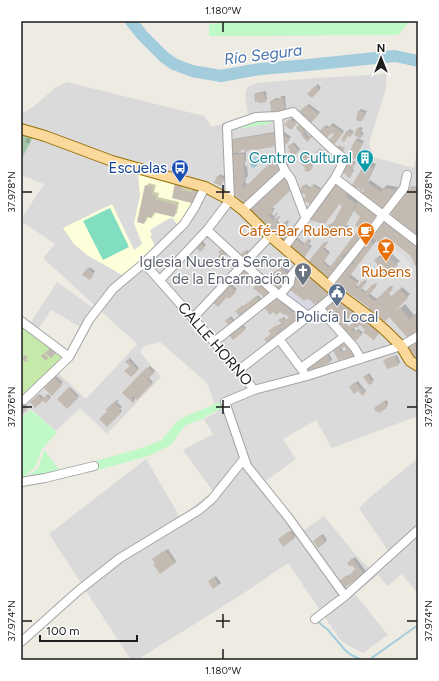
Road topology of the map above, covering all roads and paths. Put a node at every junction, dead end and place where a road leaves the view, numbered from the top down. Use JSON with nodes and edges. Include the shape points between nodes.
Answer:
{"nodes":[{"id":1,"x":278,"y":116,"type":"junction"},
{"id":2,"x":21,"y":129,"type":"edge"},
{"id":3,"x":285,"y":170,"type":"junction"},
{"id":4,"x":407,"y":175,"type":"dead end"},
{"id":5,"x":335,"y":178,"type":"junction"},
{"id":6,"x":205,"y":187,"type":"junction"},
{"id":7,"x":230,"y":200,"type":"junction"},
{"id":8,"x":243,"y":210,"type":"junction"},
{"id":9,"x":383,"y":215,"type":"junction"},
{"id":10,"x":306,"y":219,"type":"junction"},
{"id":11,"x":207,"y":230,"type":"junction"},
{"id":12,"x":270,"y":236,"type":"junction"},
{"id":13,"x":418,"y":242,"type":"edge"},
{"id":14,"x":284,"y":248,"type":"junction"},
{"id":15,"x":144,"y":263,"type":"junction"},
{"id":16,"x":302,"y":263,"type":"junction"},
{"id":17,"x":244,"y":264,"type":"junction"},
{"id":18,"x":160,"y":280,"type":"junction"},
{"id":19,"x":328,"y":285,"type":"junction"},
{"id":20,"x":337,"y":293,"type":"junction"},
{"id":21,"x":278,"y":294,"type":"junction"},
{"id":22,"x":319,"y":308,"type":"junction"},
{"id":23,"x":193,"y":318,"type":"junction"},
{"id":24,"x":305,"y":318,"type":"junction"},
{"id":25,"x":21,"y":322,"type":"edge"},
{"id":26,"x":418,"y":336,"type":"edge"},
{"id":27,"x":344,"y":337,"type":"junction"},
{"id":28,"x":279,"y":339,"type":"junction"},
{"id":29,"x":214,"y":342,"type":"junction"},
{"id":30,"x":401,"y":346,"type":"junction"},
{"id":31,"x":68,"y":357,"type":"junction"},
{"id":32,"x":361,"y":359,"type":"junction"},
{"id":33,"x":418,"y":366,"type":"edge"},
{"id":34,"x":301,"y":368,"type":"junction"},
{"id":35,"x":239,"y":370,"type":"junction"},
{"id":36,"x":307,"y":376,"type":"junction"},
{"id":37,"x":254,"y":390,"type":"junction"},
{"id":38,"x":24,"y":400,"type":"dead end"},
{"id":39,"x":244,"y":459,"type":"junction"},
{"id":40,"x":94,"y":466,"type":"dead end"},
{"id":41,"x":21,"y":482,"type":"edge"},
{"id":42,"x":418,"y":530,"type":"edge"},
{"id":43,"x":345,"y":596,"type":"junction"},
{"id":44,"x":315,"y":619,"type":"dead end"},
{"id":45,"x":21,"y":642,"type":"edge"}],
"edges":[{"from":1,"to":3,"type":"street","via":[[281,162]]},
{"from":1,"to":5,"type":"street","via":[[293,112],[345,159]]},
{"from":1,"to":7,"type":"street","via":[[256,117],[227,127]]},
{"from":2,"to":6,"type":"main road","via":[[112,161]]},
{"from":3,"to":8,"type":"street"},
{"from":3,"to":10,"type":"street"},
{"from":4,"to":9,"type":"street","via":[[404,188]]},
{"from":5,"to":9,"type":"street"},
{"from":5,"to":10,"type":"street"},
{"from":6,"to":7,"type":"main road"},
{"from":6,"to":15,"type":"street","via":[[184,224]]},
{"from":7,"to":8,"type":"main road"},
{"from":7,"to":11,"type":"street"},
{"from":8,"to":12,"type":"main road"},
{"from":9,"to":13,"type":"street"},
{"from":9,"to":19,"type":"street"},
{"from":10,"to":14,"type":"street"},
{"from":11,"to":17,"type":"street"},
{"from":11,"to":18,"type":"street"},
{"from":12,"to":14,"type":"main road"},
{"from":12,"to":17,"type":"street"},
{"from":14,"to":16,"type":"main road"},
{"from":15,"to":18,"type":"street","name":"CALLE HORNO"},
{"from":15,"to":31,"type":"street","via":[[113,288],[89,320]]},
{"from":16,"to":19,"type":"main road"},
{"from":16,"to":21,"type":"street","via":[[291,276],[290,283]]},
{"from":17,"to":21,"type":"street"},
{"from":17,"to":23,"type":"street"},
{"from":18,"to":23,"type":"street","name":"CALLE HORNO"},
{"from":19,"to":20,"type":"main road"},
{"from":20,"to":22,"type":"street"},
{"from":20,"to":30,"type":"main road","via":[[371,318]]},
{"from":21,"to":24,"type":"street"},
{"from":21,"to":29,"type":"street"},
{"from":22,"to":24,"type":"street"},
{"from":22,"to":27,"type":"street"},
{"from":23,"to":29,"type":"street","name":"CALLE HORNO"},
{"from":24,"to":28,"type":"street"},
{"from":25,"to":31,"type":"street"},
{"from":26,"to":30,"type":"street"},
{"from":27,"to":32,"type":"street"},
{"from":27,"to":34,"type":"street"},
{"from":28,"to":34,"type":"street"},
{"from":28,"to":35,"type":"street"},
{"from":29,"to":35,"type":"street","name":"CALLE HORNO"},
{"from":30,"to":32,"type":"street"},
{"from":30,"to":33,"type":"main road","via":[[410,361]]},
{"from":31,"to":38,"type":"street"},
{"from":32,"to":36,"type":"street"},
{"from":34,"to":36,"type":"street"},
{"from":35,"to":37,"type":"street","name":"CALLE HORNO"},
{"from":36,"to":37,"type":"street"},
{"from":37,"to":39,"type":"street","via":[[224,402]]},
{"from":39,"to":43,"type":"street"},
{"from":39,"to":45,"type":"street","via":[[212,499],[199,510],[120,558],[78,591]]},
{"from":40,"to":41,"type":"street"},
{"from":42,"to":43,"type":"street"},
{"from":43,"to":44,"type":"street"}]}
